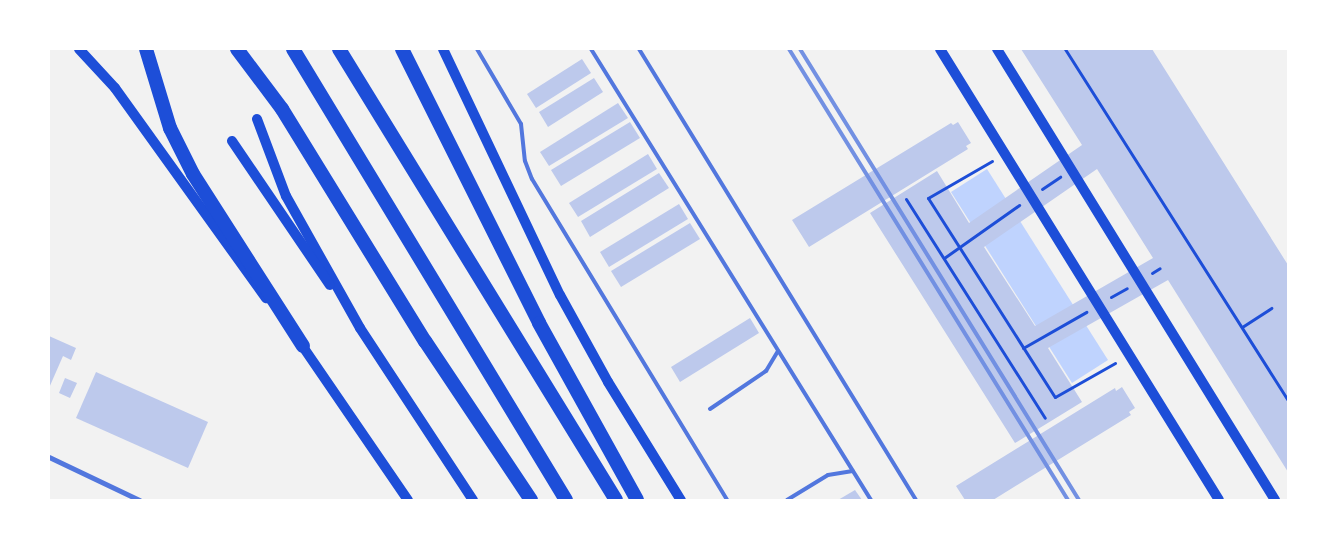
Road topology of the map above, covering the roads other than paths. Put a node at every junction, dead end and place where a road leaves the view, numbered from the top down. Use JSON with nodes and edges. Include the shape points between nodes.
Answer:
{"nodes":[{"id":1,"x":79,"y":49,"type":"edge"},
{"id":2,"x":146,"y":49,"type":"edge"},
{"id":3,"x":238,"y":49,"type":"edge"},
{"id":4,"x":293,"y":49,"type":"edge"},
{"id":5,"x":339,"y":49,"type":"edge"},
{"id":6,"x":402,"y":49,"type":"edge"},
{"id":7,"x":443,"y":49,"type":"edge"},
{"id":8,"x":477,"y":49,"type":"edge"},
{"id":9,"x":591,"y":49,"type":"edge"},
{"id":10,"x":639,"y":49,"type":"edge"},
{"id":11,"x":940,"y":49,"type":"edge"},
{"id":12,"x":997,"y":49,"type":"edge"},
{"id":13,"x":257,"y":119,"type":"dead end"},
{"id":14,"x":232,"y":141,"type":"dead end"},
{"id":15,"x":360,"y":328,"type":"junction"},
{"id":16,"x":303,"y":346,"type":"junction"},
{"id":17,"x":778,"y":351,"type":"junction"},
{"id":18,"x":710,"y":409,"type":"dead end"},
{"id":19,"x":49,"y":457,"type":"edge"},
{"id":20,"x":853,"y":471,"type":"junction"},
{"id":21,"x":139,"y":500,"type":"edge"},
{"id":22,"x":408,"y":500,"type":"edge"},
{"id":23,"x":473,"y":500,"type":"edge"},
{"id":24,"x":531,"y":500,"type":"edge"},
{"id":25,"x":566,"y":500,"type":"edge"},
{"id":26,"x":616,"y":500,"type":"edge"},
{"id":27,"x":637,"y":500,"type":"edge"},
{"id":28,"x":681,"y":500,"type":"edge"},
{"id":29,"x":728,"y":500,"type":"edge"},
{"id":30,"x":788,"y":500,"type":"edge"},
{"id":31,"x":871,"y":500,"type":"edge"},
{"id":32,"x":916,"y":500,"type":"edge"},
{"id":33,"x":1219,"y":500,"type":"edge"},
{"id":34,"x":1275,"y":500,"type":"edge"}],
"edges":[{"from":1,"to":16,"type":"main road","via":[[115,88],[226,248]]},
{"from":2,"to":16,"type":"highway","via":[[170,128],[193,174]]},
{"from":3,"to":24,"type":"highway","via":[[282,109],[425,341]]},
{"from":4,"to":25,"type":"highway"},
{"from":5,"to":26,"type":"highway"},
{"from":6,"to":27,"type":"highway","via":[[535,315]]},
{"from":7,"to":28,"type":"main road","via":[[560,294],[608,382]]},
{"from":8,"to":29,"type":"lane","via":[[521,124],[524,161],[532,179]]},
{"from":9,"to":17,"type":"lane"},
{"from":10,"to":32,"type":"lane"},
{"from":11,"to":33,"type":"main road"},
{"from":12,"to":34,"type":"main road"},
{"from":13,"to":15,"type":"main road","via":[[286,196]]},
{"from":14,"to":15,"type":"main road"},
{"from":15,"to":23,"type":"main road"},
{"from":16,"to":22,"type":"main road"},
{"from":17,"to":18,"type":"lane","via":[[766,371]]},
{"from":17,"to":20,"type":"lane"},
{"from":19,"to":21,"type":"street"},
{"from":20,"to":30,"type":"lane","via":[[836,472]]},
{"from":20,"to":31,"type":"lane"}]}
